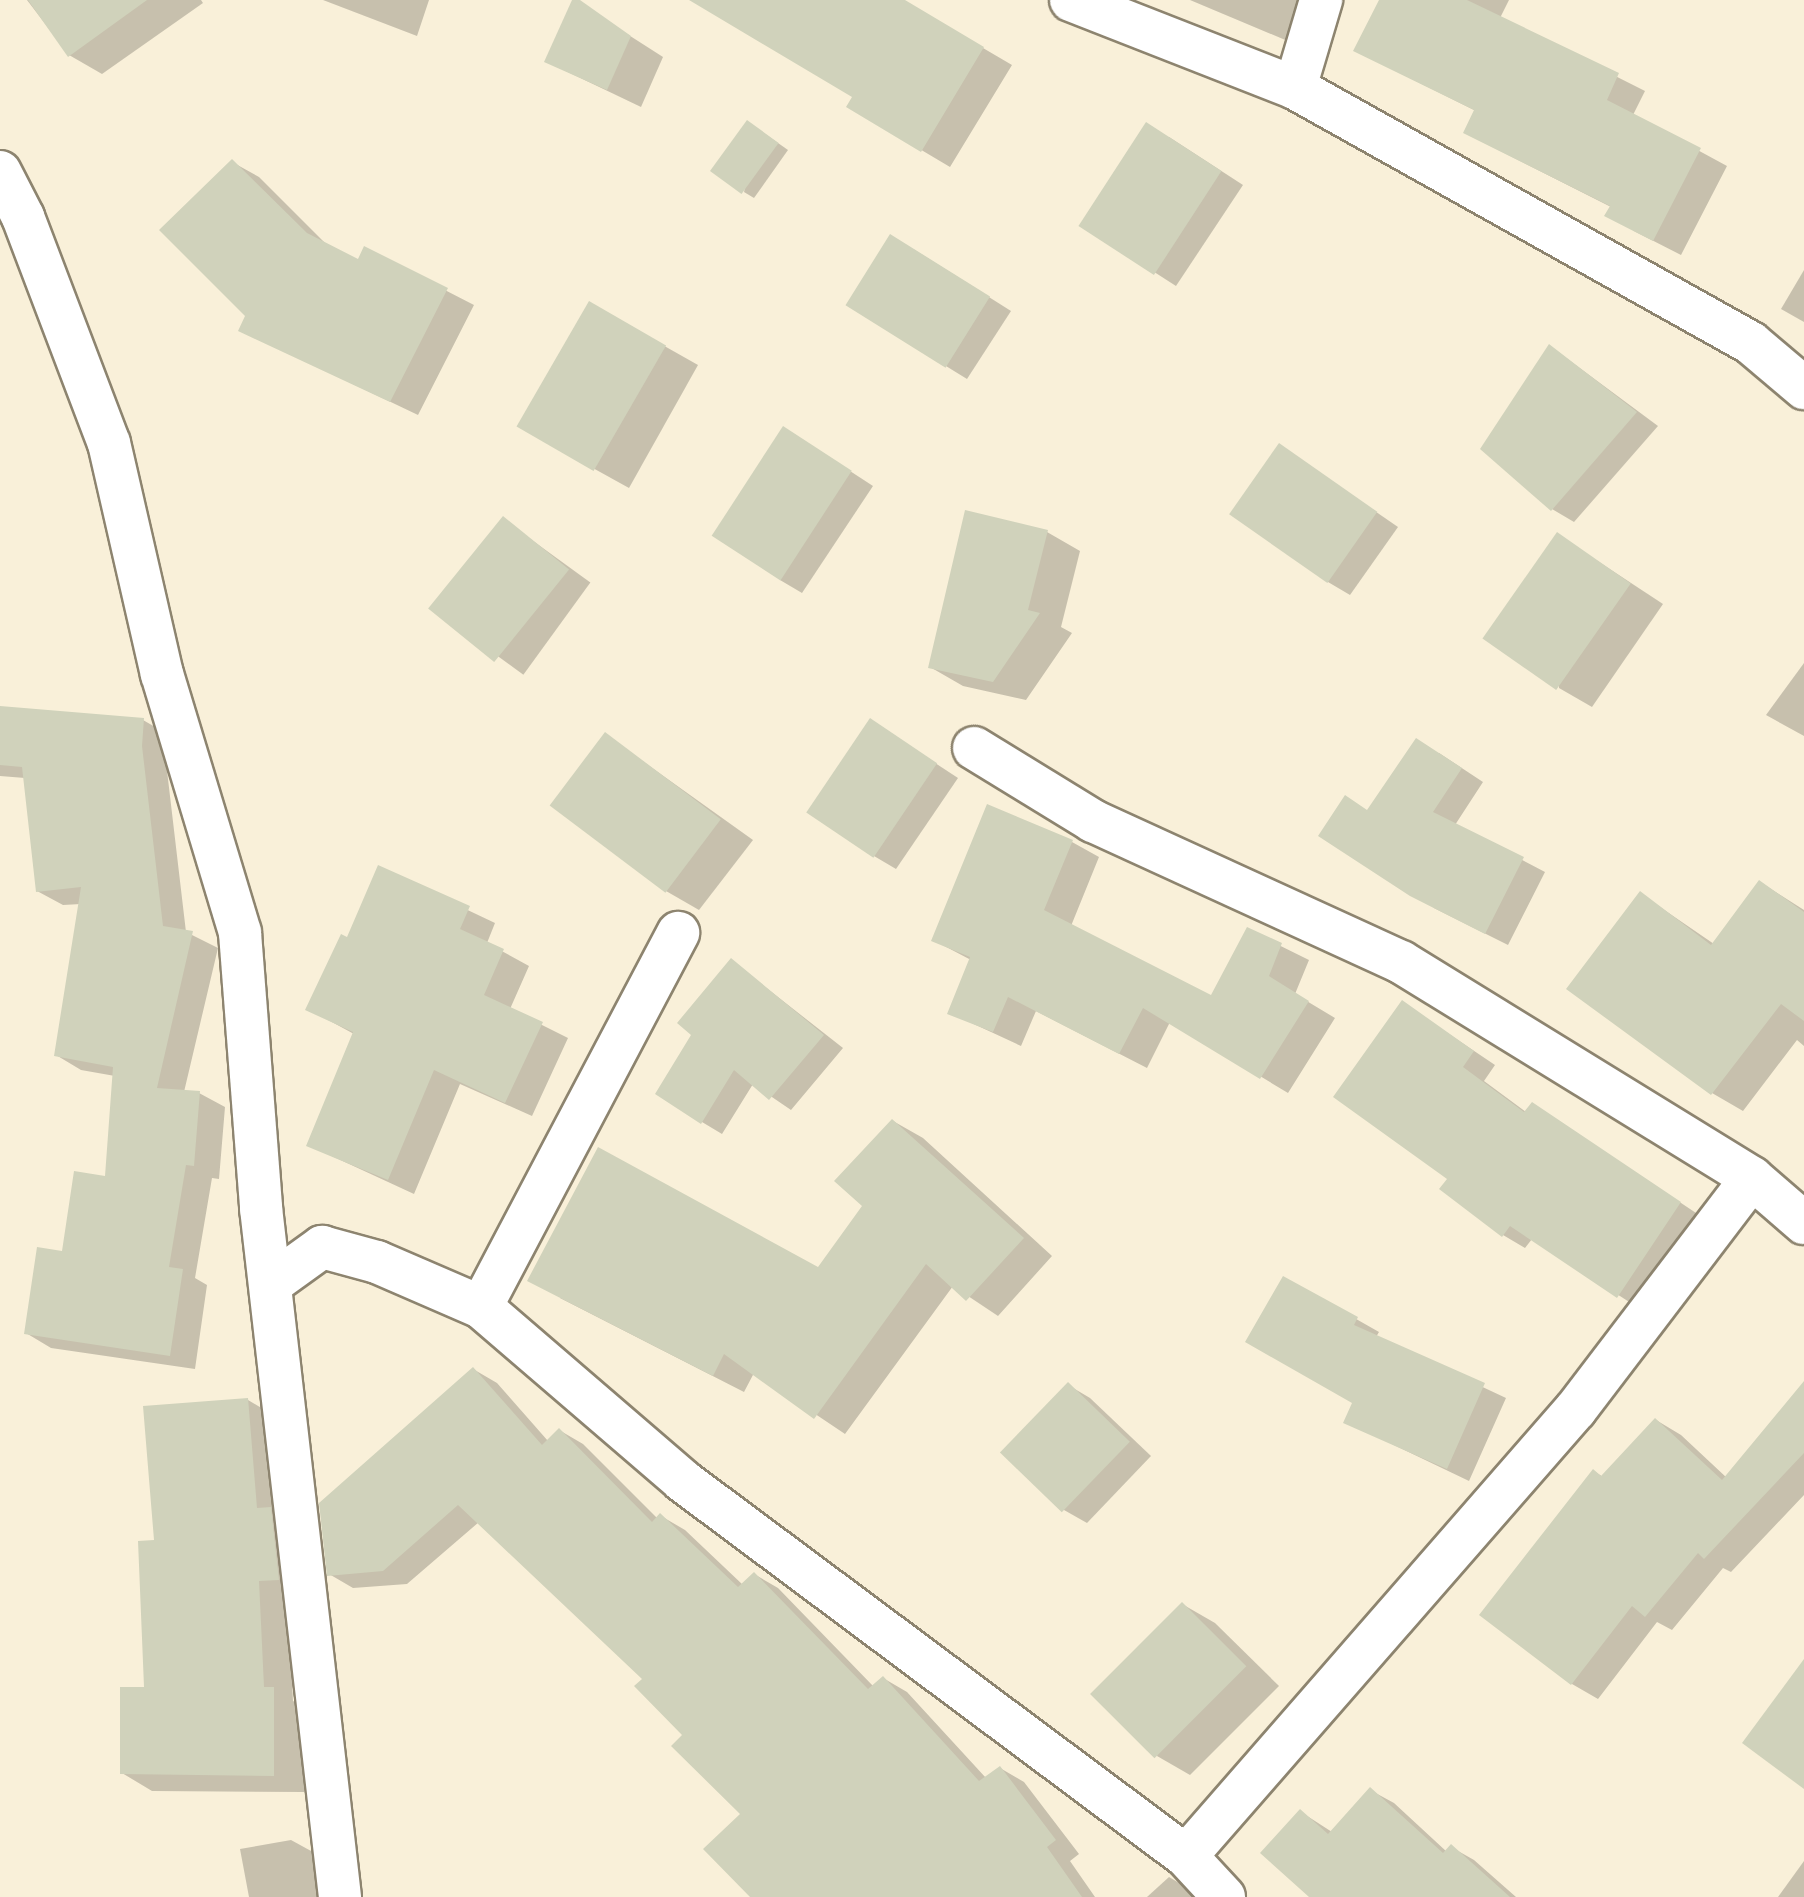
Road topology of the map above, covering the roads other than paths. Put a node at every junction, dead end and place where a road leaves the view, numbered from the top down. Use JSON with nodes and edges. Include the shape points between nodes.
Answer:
{"nodes":[{"id":1,"x":1071,"y":0,"type":"edge"},
{"id":2,"x":1321,"y":0,"type":"edge"},
{"id":3,"x":1295,"y":88,"type":"junction"},
{"id":4,"x":0,"y":172,"type":"edge"},
{"id":5,"x":1804,"y":388,"type":"edge"},
{"id":6,"x":974,"y":748,"type":"dead end"},
{"id":7,"x":678,"y":933,"type":"dead end"},
{"id":8,"x":1752,"y":1178,"type":"junction"},
{"id":9,"x":1804,"y":1223,"type":"edge"},
{"id":10,"x":272,"y":1283,"type":"junction"},
{"id":11,"x":481,"y":1307,"type":"junction"},
{"id":12,"x":1186,"y":1856,"type":"junction"},
{"id":13,"x":340,"y":1897,"type":"edge"},
{"id":14,"x":1224,"y":1897,"type":"edge"}],
"edges":[{"from":1,"to":3,"type":"street"},
{"from":2,"to":3,"type":"street"},
{"from":3,"to":5,"type":"street","via":[[1751,343]]},
{"from":4,"to":10,"type":"street","via":[[23,217],[109,443],[162,674],[240,933],[261,1208]]},
{"from":6,"to":8,"type":"street","via":[[1093,821],[1401,962]]},
{"from":7,"to":11,"type":"street"},
{"from":8,"to":9,"type":"street"},
{"from":8,"to":12,"type":"street","via":[[1576,1409]]},
{"from":10,"to":11,"type":"street","via":[[322,1247],[377,1262]]},
{"from":10,"to":13,"type":"street"},
{"from":11,"to":12,"type":"street","via":[[683,1481]]},
{"from":12,"to":14,"type":"street"}]}
